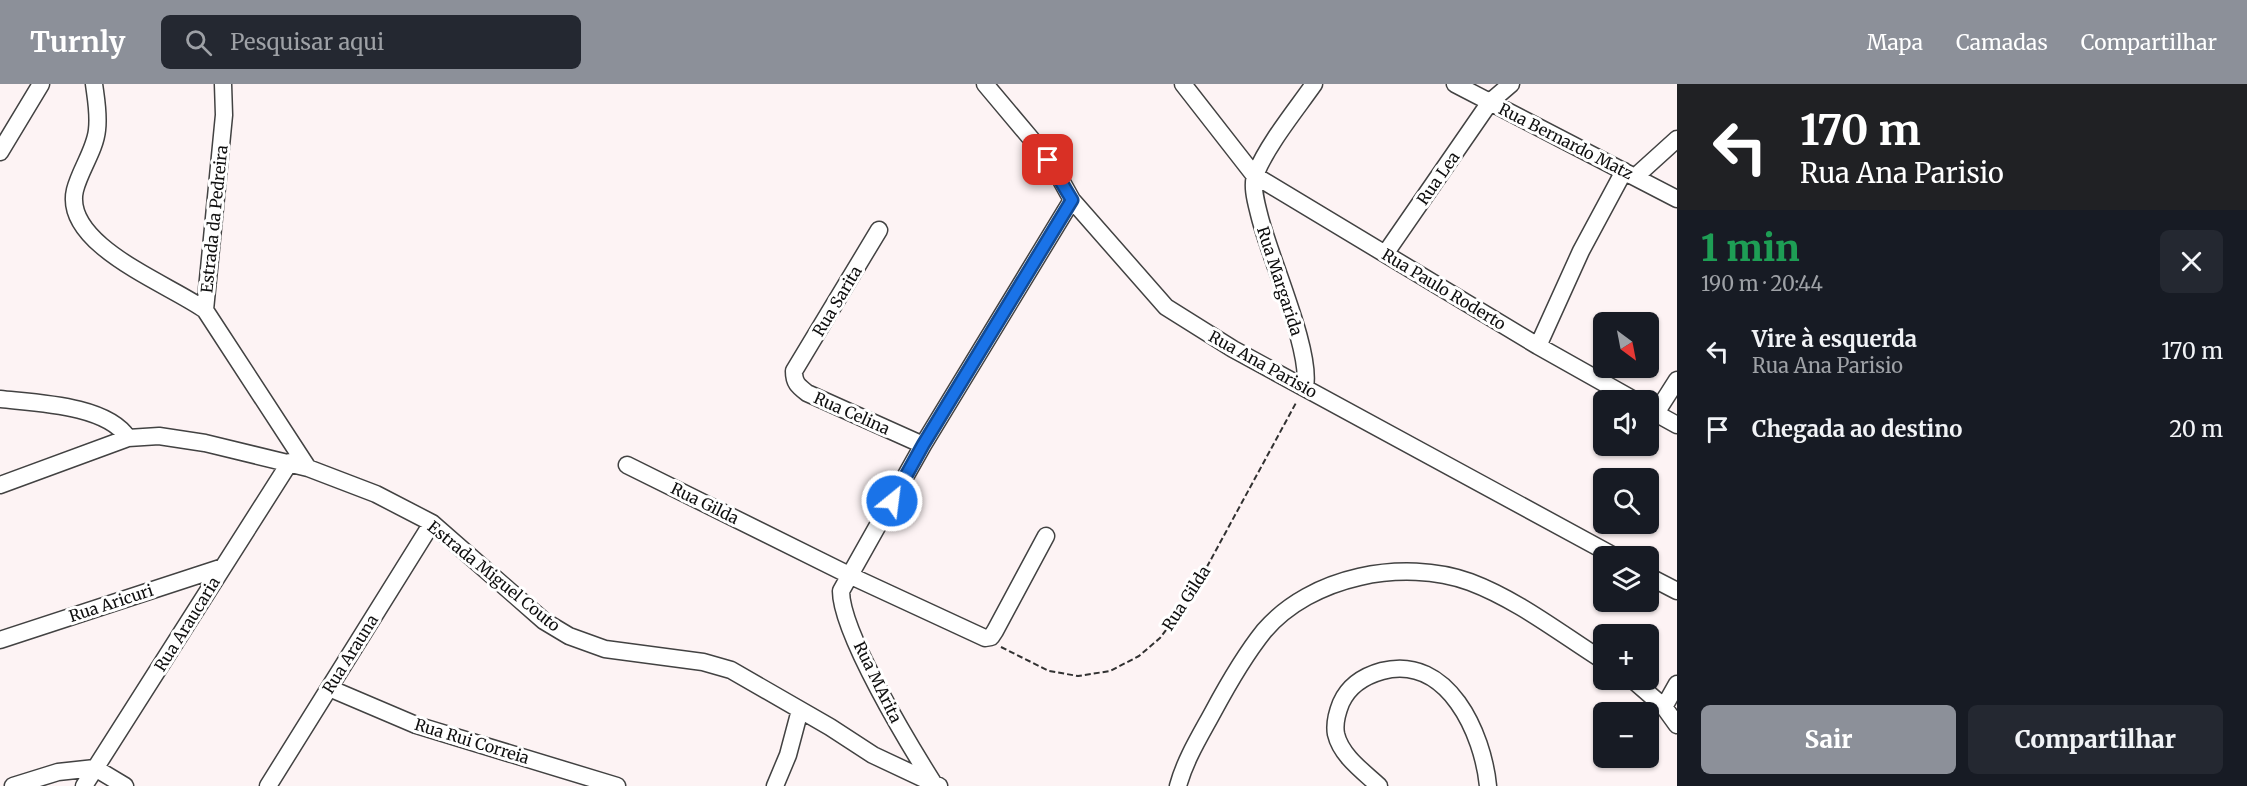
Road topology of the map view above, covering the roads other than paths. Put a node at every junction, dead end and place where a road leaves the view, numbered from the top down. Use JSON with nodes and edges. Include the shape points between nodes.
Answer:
{"nodes":[{"id":1,"x":41,"y":84,"type":"edge"},
{"id":2,"x":94,"y":84,"type":"edge"},
{"id":3,"x":223,"y":84,"type":"edge"},
{"id":4,"x":985,"y":84,"type":"edge"},
{"id":5,"x":1183,"y":84,"type":"edge"},
{"id":6,"x":1314,"y":84,"type":"edge"},
{"id":7,"x":1455,"y":84,"type":"edge"},
{"id":8,"x":1511,"y":84,"type":"edge"},
{"id":9,"x":1491,"y":102,"type":"junction"},
{"id":10,"x":1677,"y":140,"type":"edge"},
{"id":11,"x":0,"y":153,"type":"edge"},
{"id":12,"x":1630,"y":174,"type":"junction"},
{"id":13,"x":1254,"y":175,"type":"junction"},
{"id":14,"x":1677,"y":199,"type":"edge"},
{"id":15,"x":1072,"y":200,"type":"junction"},
{"id":16,"x":879,"y":230,"type":"dead end"},
{"id":17,"x":1385,"y":254,"type":"junction"},
{"id":18,"x":205,"y":310,"type":"junction"},
{"id":19,"x":1538,"y":346,"type":"junction"},
{"id":20,"x":794,"y":371,"type":"joint"},
{"id":21,"x":1677,"y":380,"type":"edge"},
{"id":22,"x":1305,"y":387,"type":"junction"},
{"id":23,"x":1616,"y":390,"type":"edge"},
{"id":24,"x":0,"y":399,"type":"edge"},
{"id":25,"x":1659,"y":402,"type":"edge"},
{"id":26,"x":1659,"y":415,"type":"edge"},
{"id":27,"x":1677,"y":424,"type":"edge"},
{"id":28,"x":128,"y":438,"type":"junction"},
{"id":29,"x":923,"y":445,"type":"junction"},
{"id":30,"x":290,"y":462,"type":"junction"},
{"id":31,"x":627,"y":465,"type":"dead end"},
{"id":32,"x":308,"y":468,"type":"junction"},
{"id":33,"x":0,"y":485,"type":"edge"},
{"id":34,"x":432,"y":523,"type":"junction"},
{"id":35,"x":1046,"y":536,"type":"dead end"},
{"id":36,"x":1596,"y":546,"type":"edge"},
{"id":37,"x":223,"y":567,"type":"junction"},
{"id":38,"x":851,"y":576,"type":"junction"},
{"id":39,"x":1659,"y":582,"type":"edge"},
{"id":40,"x":1677,"y":591,"type":"edge"},
{"id":41,"x":0,"y":640,"type":"edge"},
{"id":42,"x":1593,"y":654,"type":"edge"},
{"id":43,"x":1677,"y":684,"type":"edge"},
{"id":44,"x":329,"y":688,"type":"junction"},
{"id":45,"x":1644,"y":690,"type":"edge"},
{"id":46,"x":1664,"y":707,"type":"junction"},
{"id":47,"x":800,"y":710,"type":"junction"},
{"id":48,"x":1677,"y":725,"type":"edge"},
{"id":49,"x":95,"y":768,"type":"junction"},
{"id":50,"x":936,"y":785,"type":"edge"},
{"id":51,"x":13,"y":786,"type":"edge"},
{"id":52,"x":84,"y":786,"type":"edge"},
{"id":53,"x":125,"y":786,"type":"edge"},
{"id":54,"x":268,"y":786,"type":"edge"},
{"id":55,"x":617,"y":786,"type":"edge"},
{"id":56,"x":775,"y":786,"type":"edge"},
{"id":57,"x":1178,"y":786,"type":"edge"},
{"id":58,"x":1380,"y":786,"type":"edge"},
{"id":59,"x":1488,"y":786,"type":"edge"}],
"edges":[{"from":1,"to":11,"type":"street"},
{"from":2,"to":18,"type":"street","via":[[97,131],[75,190],[73,208],[78,221],[93,238],[150,279]]},
{"from":3,"to":18,"type":"street","name":"Estrada da Pedreira","via":[[224,115]]},
{"from":4,"to":15,"type":"street","name":"Rua Ana Parisio","via":[[1058,173]]},
{"from":5,"to":13,"type":"street"},
{"from":6,"to":13,"type":"street"},
{"from":7,"to":9,"type":"street","name":"Rua Bernardo Matz"},
{"from":8,"to":9,"type":"street","name":"Rua Lea"},
{"from":9,"to":12,"type":"street","name":"Rua Bernardo Matz"},
{"from":9,"to":17,"type":"street","name":"Rua Lea"},
{"from":10,"to":12,"type":"street"},
{"from":12,"to":14,"type":"street","name":"Rua Bernardo Matz"},
{"from":12,"to":19,"type":"street","via":[[1581,251]]},
{"from":13,"to":17,"type":"street","name":"Rua Paulo Roderto"},
{"from":13,"to":22,"type":"street","name":"Rua Margarida","via":[[1254,195],[1267,245],[1302,350],[1307,374]]},
{"from":15,"to":22,"type":"street","name":"Rua Ana Parisio","via":[[1166,307]]},
{"from":15,"to":29,"type":"street"},
{"from":16,"to":20,"type":"street","name":"Rua Sarita"},
{"from":17,"to":19,"type":"street","name":"Rua Paulo Roderto"},
{"from":18,"to":32,"type":"street","name":"Estrada da Pedreira"},
{"from":19,"to":23,"type":"street","name":"Rua Paulo Roderto"},
{"from":20,"to":29,"type":"street","name":"Rua Celina","via":[[797,386],[807,393]]},
{"from":21,"to":25,"type":"street"},
{"from":22,"to":36,"type":"street","name":"Rua Ana Parisio"},
{"from":24,"to":28,"type":"street","via":[[91,413],[121,428]]},
{"from":26,"to":27,"type":"street"},
{"from":28,"to":30,"type":"street","name":"Estrada Miguel Couto","via":[[159,436]]},
{"from":28,"to":33,"type":"street","name":"Estrada Miguel Couto"},
{"from":29,"to":38,"type":"street"},
{"from":30,"to":32,"type":"street","name":"Estrada Miguel Couto"},
{"from":30,"to":37,"type":"street","name":"Rua Araucaria"},
{"from":31,"to":38,"type":"street","name":"Rua Gilda"},
{"from":32,"to":34,"type":"street","name":"Estrada Miguel Couto","via":[[376,494]]},
{"from":34,"to":44,"type":"street","name":"Rua Arauna"},
{"from":34,"to":47,"type":"street","name":"Estrada Miguel Couto","via":[[544,621],[569,636],[605,649],[703,662],[731,670]]},
{"from":35,"to":38,"type":"street","name":"Rua Gilda","via":[[991,637],[981,637]]},
{"from":37,"to":41,"type":"street","name":"Rua Aricuri"},
{"from":37,"to":49,"type":"street","name":"Rua Araucaria"},
{"from":38,"to":50,"type":"street","name":"Rua MArita","via":[[842,591],[847,615],[878,686]]},
{"from":39,"to":40,"type":"street"},
{"from":42,"to":57,"type":"street","via":[[1501,596],[1469,582],[1427,571],[1391,572],[1343,582],[1310,594],[1265,630],[1232,676],[1183,769]]},
{"from":43,"to":46,"type":"street"},
{"from":44,"to":54,"type":"street","name":"Rua Arauna"},
{"from":44,"to":55,"type":"street","name":"Rua Rui Correia","via":[[416,725]]},
{"from":45,"to":46,"type":"street"},
{"from":46,"to":48,"type":"street"},
{"from":47,"to":50,"type":"street","name":"Estrada Miguel Couto","via":[[873,755]]},
{"from":47,"to":56,"type":"street"},
{"from":49,"to":51,"type":"street","via":[[58,772]]},
{"from":49,"to":52,"type":"street","name":"Rua Araucaria"},
{"from":49,"to":53,"type":"street"},
{"from":58,"to":59,"type":"street","via":[[1353,762],[1336,735],[1336,715],[1346,693],[1366,675],[1395,668],[1425,674],[1447,689],[1460,705],[1480,742]]}]}
